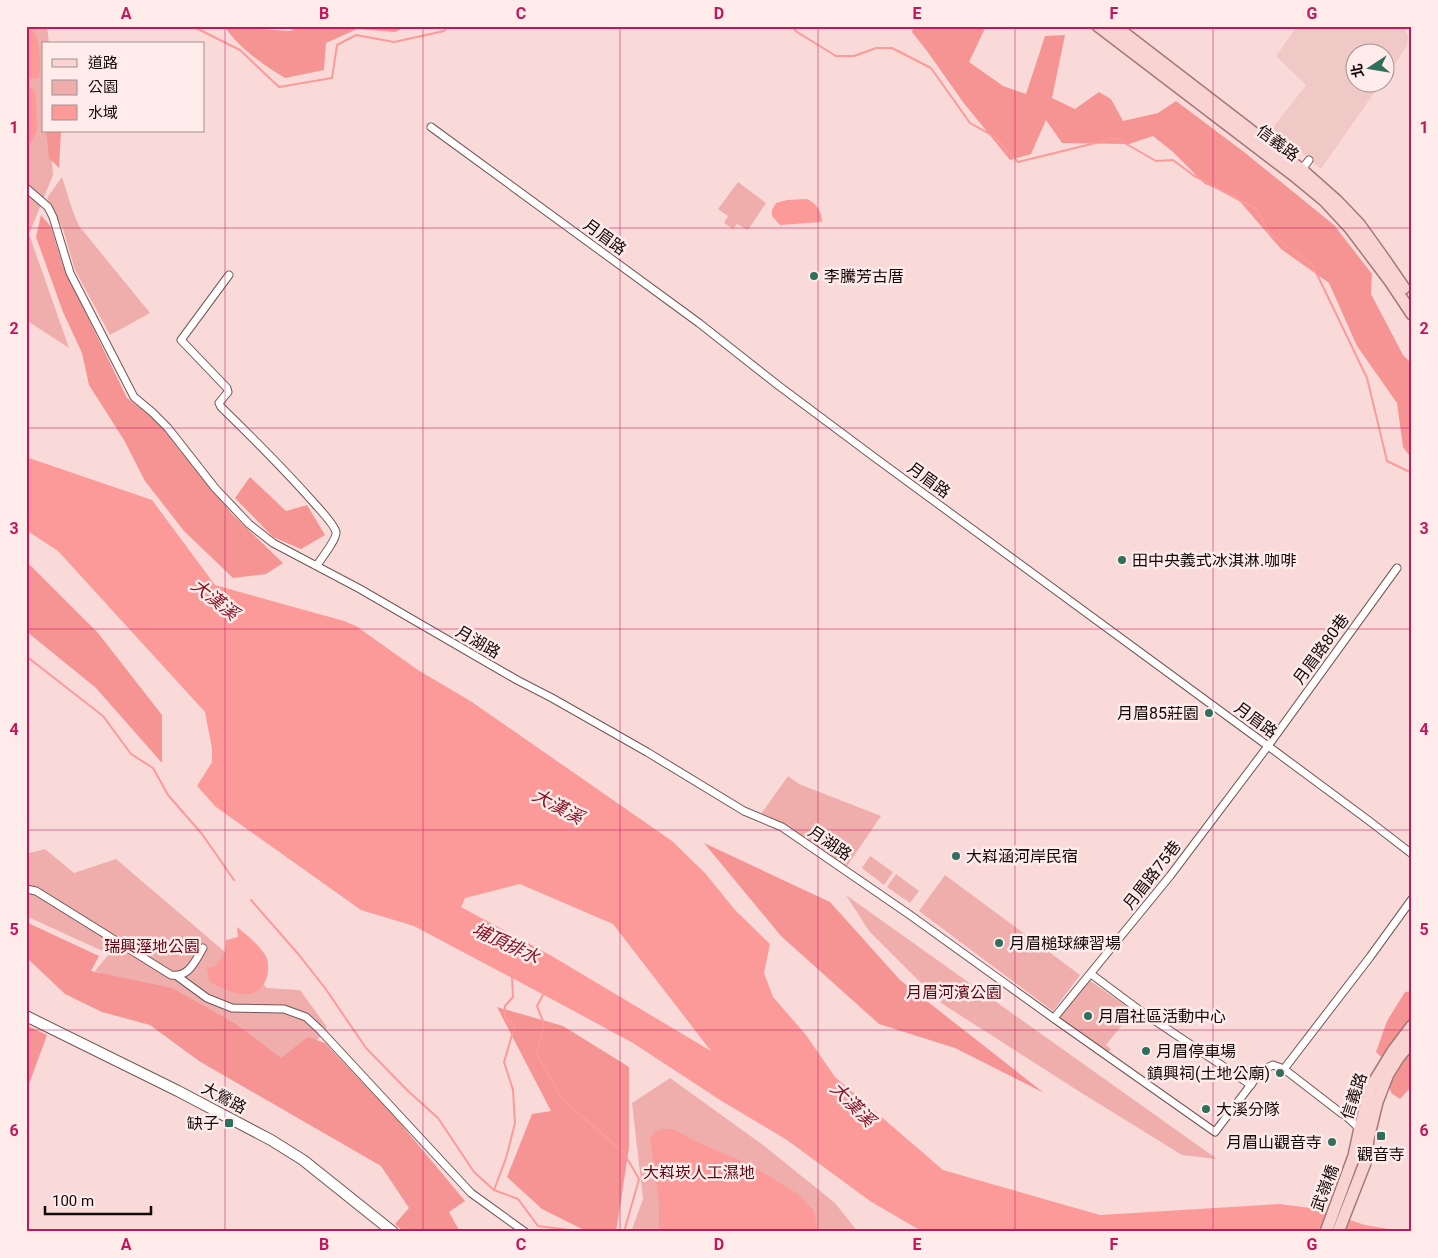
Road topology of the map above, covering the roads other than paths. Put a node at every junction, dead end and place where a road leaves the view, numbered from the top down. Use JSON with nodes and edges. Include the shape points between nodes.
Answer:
{"nodes":[{"id":1,"x":1098,"y":26,"type":"edge"},
{"id":2,"x":1115,"y":26,"type":"edge"},
{"id":3,"x":431,"y":127,"type":"dead end"},
{"id":4,"x":1309,"y":160,"type":"dead end"},
{"id":5,"x":1299,"y":174,"type":"junction"},
{"id":6,"x":26,"y":188,"type":"edge"},
{"id":7,"x":229,"y":275,"type":"dead end"},
{"id":8,"x":1412,"y":300,"type":"edge"},
{"id":9,"x":1412,"y":314,"type":"edge"},
{"id":10,"x":317,"y":565,"type":"junction"},
{"id":11,"x":1397,"y":568,"type":"dead end"},
{"id":12,"x":1268,"y":746,"type":"junction"},
{"id":13,"x":1412,"y":854,"type":"edge"},
{"id":14,"x":26,"y":889,"type":"edge"},
{"id":15,"x":1412,"y":899,"type":"edge"},
{"id":16,"x":203,"y":948,"type":"dead end"},
{"id":17,"x":1091,"y":974,"type":"junction"},
{"id":18,"x":177,"y":976,"type":"junction"},
{"id":19,"x":26,"y":1016,"type":"edge"},
{"id":20,"x":1054,"y":1018,"type":"junction"},
{"id":21,"x":1412,"y":1026,"type":"edge"},
{"id":22,"x":1412,"y":1041,"type":"edge"},
{"id":23,"x":1284,"y":1069,"type":"junction"},
{"id":24,"x":1252,"y":1085,"type":"junction"},
{"id":25,"x":1360,"y":1128,"type":"junction"},
{"id":26,"x":1368,"y":1139,"type":"junction"},
{"id":27,"x":1354,"y":1156,"type":"joint"},
{"id":28,"x":1365,"y":1163,"type":"joint"},
{"id":29,"x":393,"y":1232,"type":"edge"},
{"id":30,"x":525,"y":1232,"type":"edge"},
{"id":31,"x":1326,"y":1232,"type":"edge"},
{"id":32,"x":1338,"y":1232,"type":"edge"}],
"edges":[{"from":1,"to":5,"type":"main road","name":"信義路"},
{"from":2,"to":5,"type":"main road","name":"信義路"},
{"from":3,"to":12,"type":"street","name":"月眉路"},
{"from":4,"to":5,"type":"street"},
{"from":5,"to":8,"type":"main road","name":"信義路","via":[[1337,201],[1359,224]]},
{"from":5,"to":9,"type":"main road","name":"信義路","via":[[1350,228]]},
{"from":6,"to":10,"type":"street","name":"月湖路","via":[[48,207],[70,273],[134,397],[168,428],[215,488],[249,524],[272,543]]},
{"from":7,"to":10,"type":"street","via":[[181,340],[227,388],[228,392],[219,403],[221,406],[290,475],[333,526],[335,538]]},
{"from":10,"to":20,"type":"street","name":"月湖路","via":[[638,747],[744,811],[782,827]]},
{"from":11,"to":12,"type":"street","name":"月眉路80巷"},
{"from":12,"to":13,"type":"street","name":"月眉路"},
{"from":12,"to":17,"type":"street","name":"月眉路75巷"},
{"from":14,"to":18,"type":"street","via":[[36,891]]},
{"from":15,"to":23,"type":"street"},
{"from":16,"to":18,"type":"street","via":[[189,969]]},
{"from":17,"to":20,"type":"street","name":"月眉路75巷"},
{"from":17,"to":24,"type":"street"},
{"from":18,"to":30,"type":"street","via":[[206,998],[232,1008],[284,1009],[306,1017],[471,1193]]},
{"from":19,"to":29,"type":"street","name":"大鶯路","via":[[271,1140],[303,1160]]},
{"from":20,"to":24,"type":"street","name":"月湖路","via":[[1216,1132]]},
{"from":21,"to":25,"type":"main road","name":"信義路","via":[[1371,1087]]},
{"from":22,"to":26,"type":"main road","name":"信義路","via":[[1388,1074]]},
{"from":23,"to":24,"type":"street","name":"月湖路","via":[[1274,1065],[1262,1070]]},
{"from":23,"to":25,"type":"street"},
{"from":25,"to":26,"type":"street"},
{"from":25,"to":27,"type":"main road","name":"信義路"},
{"from":26,"to":28,"type":"main road","name":"信義路"},
{"from":27,"to":31,"type":"main road","name":"武嶺橋"},
{"from":28,"to":32,"type":"main road","name":"武嶺橋"}]}
